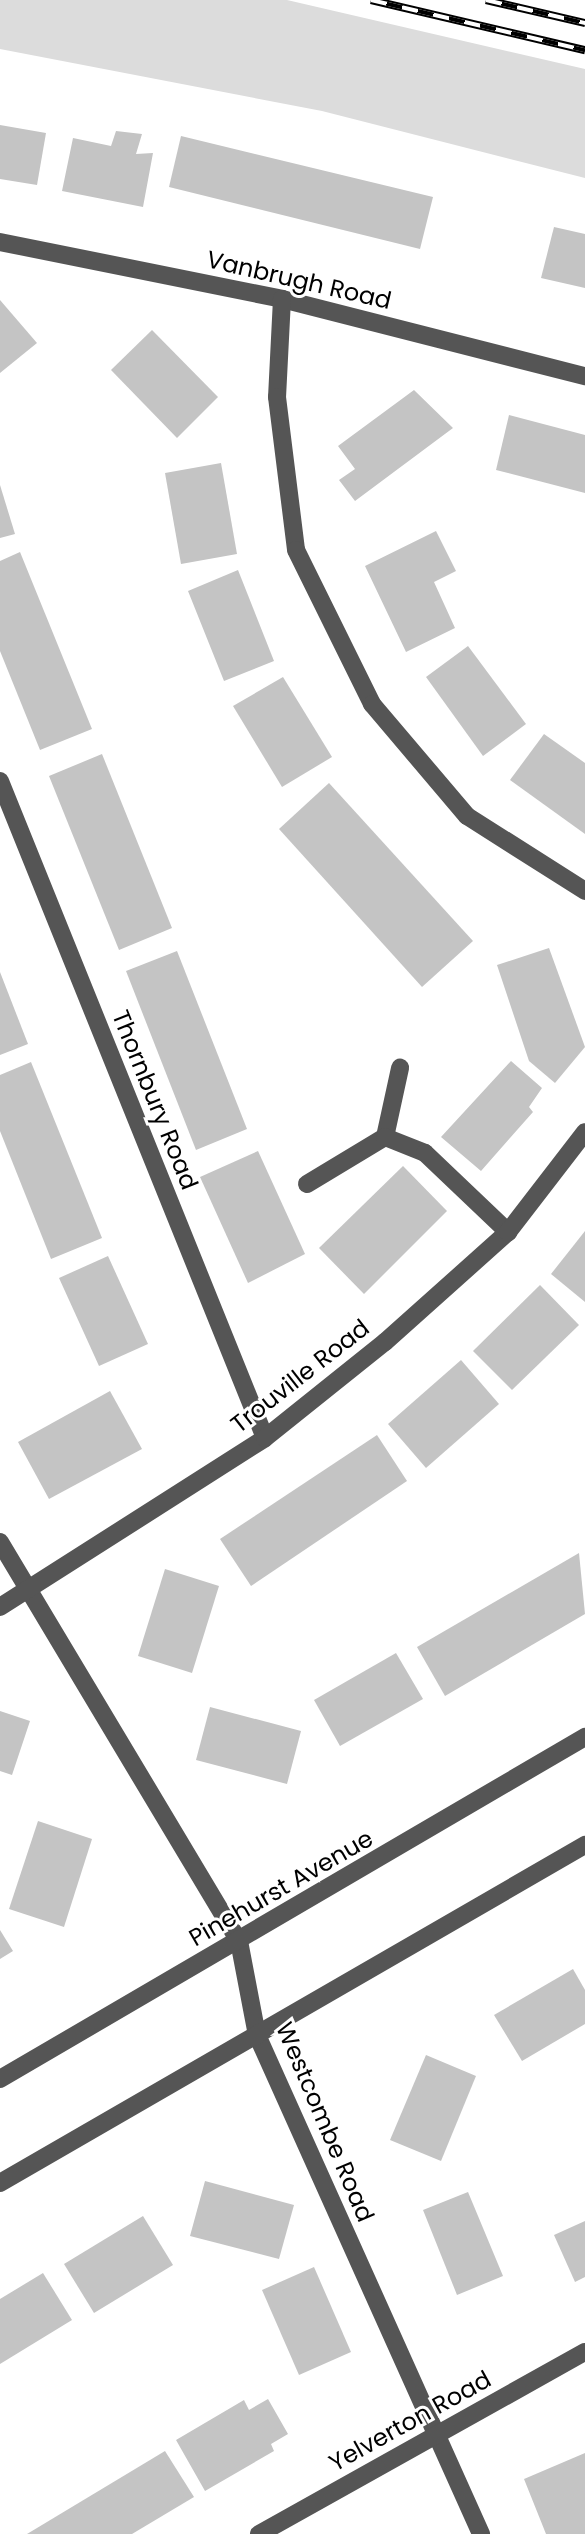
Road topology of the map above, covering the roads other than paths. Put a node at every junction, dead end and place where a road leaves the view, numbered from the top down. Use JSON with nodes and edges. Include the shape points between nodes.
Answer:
{"nodes":[{"id":1,"x":0,"y":242,"type":"edge"},
{"id":2,"x":282,"y":299,"type":"junction"},
{"id":3,"x":585,"y":376,"type":"edge"},
{"id":4,"x":0,"y":781,"type":"edge"},
{"id":5,"x":585,"y":891,"type":"edge"},
{"id":6,"x":400,"y":1068,"type":"dead end"},
{"id":7,"x":585,"y":1132,"type":"edge"},
{"id":8,"x":386,"y":1137,"type":"junction"},
{"id":9,"x":307,"y":1184,"type":"dead end"},
{"id":10,"x":508,"y":1233,"type":"junction"},
{"id":11,"x":265,"y":1437,"type":"junction"},
{"id":12,"x":0,"y":1542,"type":"edge"},
{"id":13,"x":29,"y":1595,"type":"junction"},
{"id":14,"x":0,"y":1607,"type":"edge"},
{"id":15,"x":585,"y":1737,"type":"edge"},
{"id":16,"x":585,"y":1845,"type":"edge"},
{"id":17,"x":239,"y":1941,"type":"junction"},
{"id":18,"x":257,"y":2035,"type":"junction"},
{"id":19,"x":0,"y":2079,"type":"edge"},
{"id":20,"x":0,"y":2183,"type":"edge"},
{"id":21,"x":585,"y":2352,"type":"edge"},
{"id":22,"x":435,"y":2433,"type":"junction"},
{"id":23,"x":259,"y":2534,"type":"edge"},
{"id":24,"x":481,"y":2534,"type":"edge"}],
"edges":[{"from":1,"to":2,"type":"street","name":"Vanbrugh Road"},
{"from":2,"to":3,"type":"street","name":"Vanbrugh Road"},
{"from":2,"to":5,"type":"street","via":[[277,397],[296,550],[372,705],[467,816]]},
{"from":4,"to":11,"type":"street","name":"Thornbury Road"},
{"from":6,"to":8,"type":"street"},
{"from":7,"to":10,"type":"street","name":"Trouville Road"},
{"from":8,"to":9,"type":"street"},
{"from":8,"to":10,"type":"street","via":[[425,1153]]},
{"from":10,"to":11,"type":"street","name":"Trouville Road"},
{"from":11,"to":13,"type":"street","name":"Trouville Road"},
{"from":12,"to":13,"type":"street","name":"Westcombe Road"},
{"from":13,"to":14,"type":"street","name":"Trouville Road"},
{"from":13,"to":17,"type":"street","name":"Westcombe Road"},
{"from":15,"to":17,"type":"street","name":"Pinehurst Avenue"},
{"from":16,"to":18,"type":"street"},
{"from":17,"to":18,"type":"street","name":"Westcombe Road"},
{"from":17,"to":19,"type":"street","name":"Pinehurst Avenue"},
{"from":18,"to":20,"type":"street"},
{"from":18,"to":22,"type":"street","name":"Westcombe Road"},
{"from":21,"to":22,"type":"street","name":"Yelverton Road"},
{"from":22,"to":23,"type":"street","name":"Yelverton Road"},
{"from":22,"to":24,"type":"street","name":"Westcombe Road"}]}
